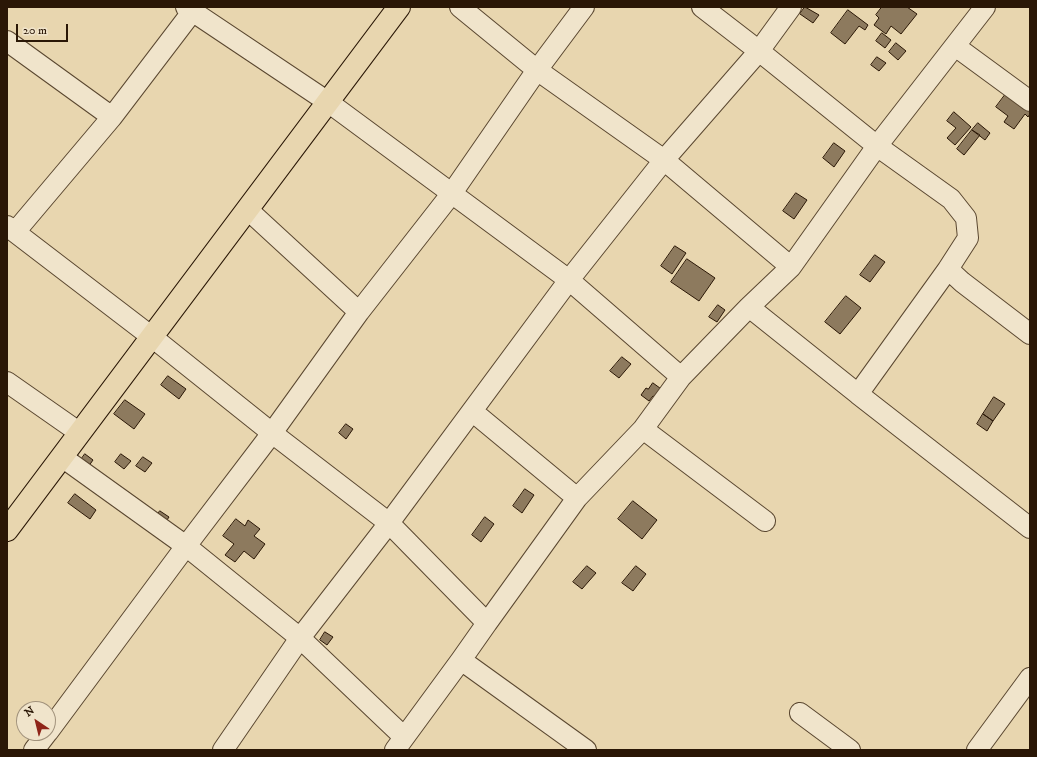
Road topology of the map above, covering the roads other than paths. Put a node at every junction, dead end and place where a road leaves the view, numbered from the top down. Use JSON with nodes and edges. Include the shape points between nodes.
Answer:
{"nodes":[{"id":1,"x":399,"y":7,"type":"edge"},
{"id":2,"x":460,"y":7,"type":"edge"},
{"id":3,"x":584,"y":7,"type":"edge"},
{"id":4,"x":702,"y":7,"type":"edge"},
{"id":5,"x":791,"y":7,"type":"edge"},
{"id":6,"x":985,"y":7,"type":"edge"},
{"id":7,"x":189,"y":9,"type":"edge"},
{"id":8,"x":7,"y":41,"type":"edge"},
{"id":9,"x":955,"y":46,"type":"junction"},
{"id":10,"x":759,"y":51,"type":"junction"},
{"id":11,"x":538,"y":70,"type":"junction"},
{"id":12,"x":1030,"y":101,"type":"edge"},
{"id":13,"x":328,"y":102,"type":"junction"},
{"id":14,"x":112,"y":117,"type":"junction"},
{"id":15,"x":877,"y":146,"type":"junction"},
{"id":16,"x":664,"y":160,"type":"junction"},
{"id":17,"x":452,"y":194,"type":"junction"},
{"id":18,"x":247,"y":210,"type":"junction"},
{"id":19,"x":11,"y":229,"type":"edge"},
{"id":20,"x":791,"y":267,"type":"junction"},
{"id":21,"x":948,"y":269,"type":"junction"},
{"id":22,"x":569,"y":280,"type":"junction"},
{"id":23,"x":749,"y":307,"type":"junction"},
{"id":24,"x":359,"y":312,"type":"junction"},
{"id":25,"x":1030,"y":334,"type":"edge"},
{"id":26,"x":152,"y":337,"type":"junction"},
{"id":27,"x":681,"y":377,"type":"junction"},
{"id":28,"x":7,"y":382,"type":"edge"},
{"id":29,"x":858,"y":394,"type":"junction"},
{"id":30,"x":472,"y":411,"type":"junction"},
{"id":31,"x":643,"y":429,"type":"junction"},
{"id":32,"x":80,"y":433,"type":"junction"},
{"id":33,"x":272,"y":433,"type":"junction"},
{"id":34,"x":62,"y":457,"type":"junction"},
{"id":35,"x":577,"y":498,"type":"junction"},
{"id":36,"x":765,"y":521,"type":"dead end"},
{"id":37,"x":389,"y":523,"type":"junction"},
{"id":38,"x":1030,"y":528,"type":"edge"},
{"id":39,"x":7,"y":530,"type":"edge"},
{"id":40,"x":186,"y":546,"type":"junction"},
{"id":41,"x":487,"y":623,"type":"junction"},
{"id":42,"x":300,"y":638,"type":"junction"},
{"id":43,"x":461,"y":660,"type":"junction"},
{"id":44,"x":1030,"y":678,"type":"edge"},
{"id":45,"x":800,"y":713,"type":"dead end"},
{"id":46,"x":56,"y":721,"type":"edge"},
{"id":47,"x":41,"y":741,"type":"edge"},
{"id":48,"x":399,"y":744,"type":"edge"},
{"id":49,"x":34,"y":750,"type":"edge"},
{"id":50,"x":223,"y":750,"type":"edge"},
{"id":51,"x":586,"y":750,"type":"edge"},
{"id":52,"x":850,"y":750,"type":"edge"},
{"id":53,"x":977,"y":750,"type":"edge"}],
"edges":[{"from":1,"to":13,"type":"main road"},
{"from":2,"to":11,"type":"street"},
{"from":3,"to":11,"type":"street"},
{"from":4,"to":10,"type":"street"},
{"from":5,"to":10,"type":"street"},
{"from":6,"to":9,"type":"street"},
{"from":7,"to":13,"type":"street"},
{"from":7,"to":14,"type":"street"},
{"from":8,"to":14,"type":"street"},
{"from":9,"to":12,"type":"street"},
{"from":9,"to":15,"type":"street"},
{"from":10,"to":15,"type":"street"},
{"from":10,"to":16,"type":"street"},
{"from":11,"to":16,"type":"street"},
{"from":11,"to":17,"type":"street"},
{"from":13,"to":17,"type":"street"},
{"from":13,"to":18,"type":"main road"},
{"from":14,"to":19,"type":"street"},
{"from":15,"to":20,"type":"street"},
{"from":15,"to":21,"type":"street","via":[[951,199],[966,218],[968,238]]},
{"from":16,"to":20,"type":"street"},
{"from":16,"to":22,"type":"street"},
{"from":17,"to":22,"type":"street"},
{"from":17,"to":24,"type":"street"},
{"from":18,"to":24,"type":"street"},
{"from":18,"to":26,"type":"main road"},
{"from":19,"to":26,"type":"street"},
{"from":20,"to":23,"type":"street"},
{"from":21,"to":25,"type":"street"},
{"from":21,"to":29,"type":"street"},
{"from":22,"to":27,"type":"street"},
{"from":22,"to":30,"type":"street"},
{"from":23,"to":27,"type":"street"},
{"from":23,"to":29,"type":"street"},
{"from":24,"to":33,"type":"street"},
{"from":26,"to":32,"type":"main road"},
{"from":26,"to":33,"type":"street"},
{"from":27,"to":31,"type":"street"},
{"from":28,"to":32,"type":"street"},
{"from":29,"to":38,"type":"street"},
{"from":30,"to":35,"type":"street"},
{"from":30,"to":37,"type":"street"},
{"from":31,"to":35,"type":"street"},
{"from":31,"to":36,"type":"street"},
{"from":32,"to":34,"type":"main road"},
{"from":33,"to":37,"type":"street"},
{"from":33,"to":40,"type":"street"},
{"from":34,"to":39,"type":"main road"},
{"from":34,"to":40,"type":"street"},
{"from":35,"to":41,"type":"street"},
{"from":37,"to":41,"type":"street"},
{"from":37,"to":42,"type":"street"},
{"from":40,"to":42,"type":"street"},
{"from":40,"to":46,"type":"street"},
{"from":41,"to":43,"type":"street"},
{"from":42,"to":48,"type":"street"},
{"from":42,"to":50,"type":"street"},
{"from":43,"to":48,"type":"street"},
{"from":43,"to":51,"type":"street"},
{"from":44,"to":53,"type":"street"},
{"from":45,"to":52,"type":"street"},
{"from":47,"to":49,"type":"street"}]}
